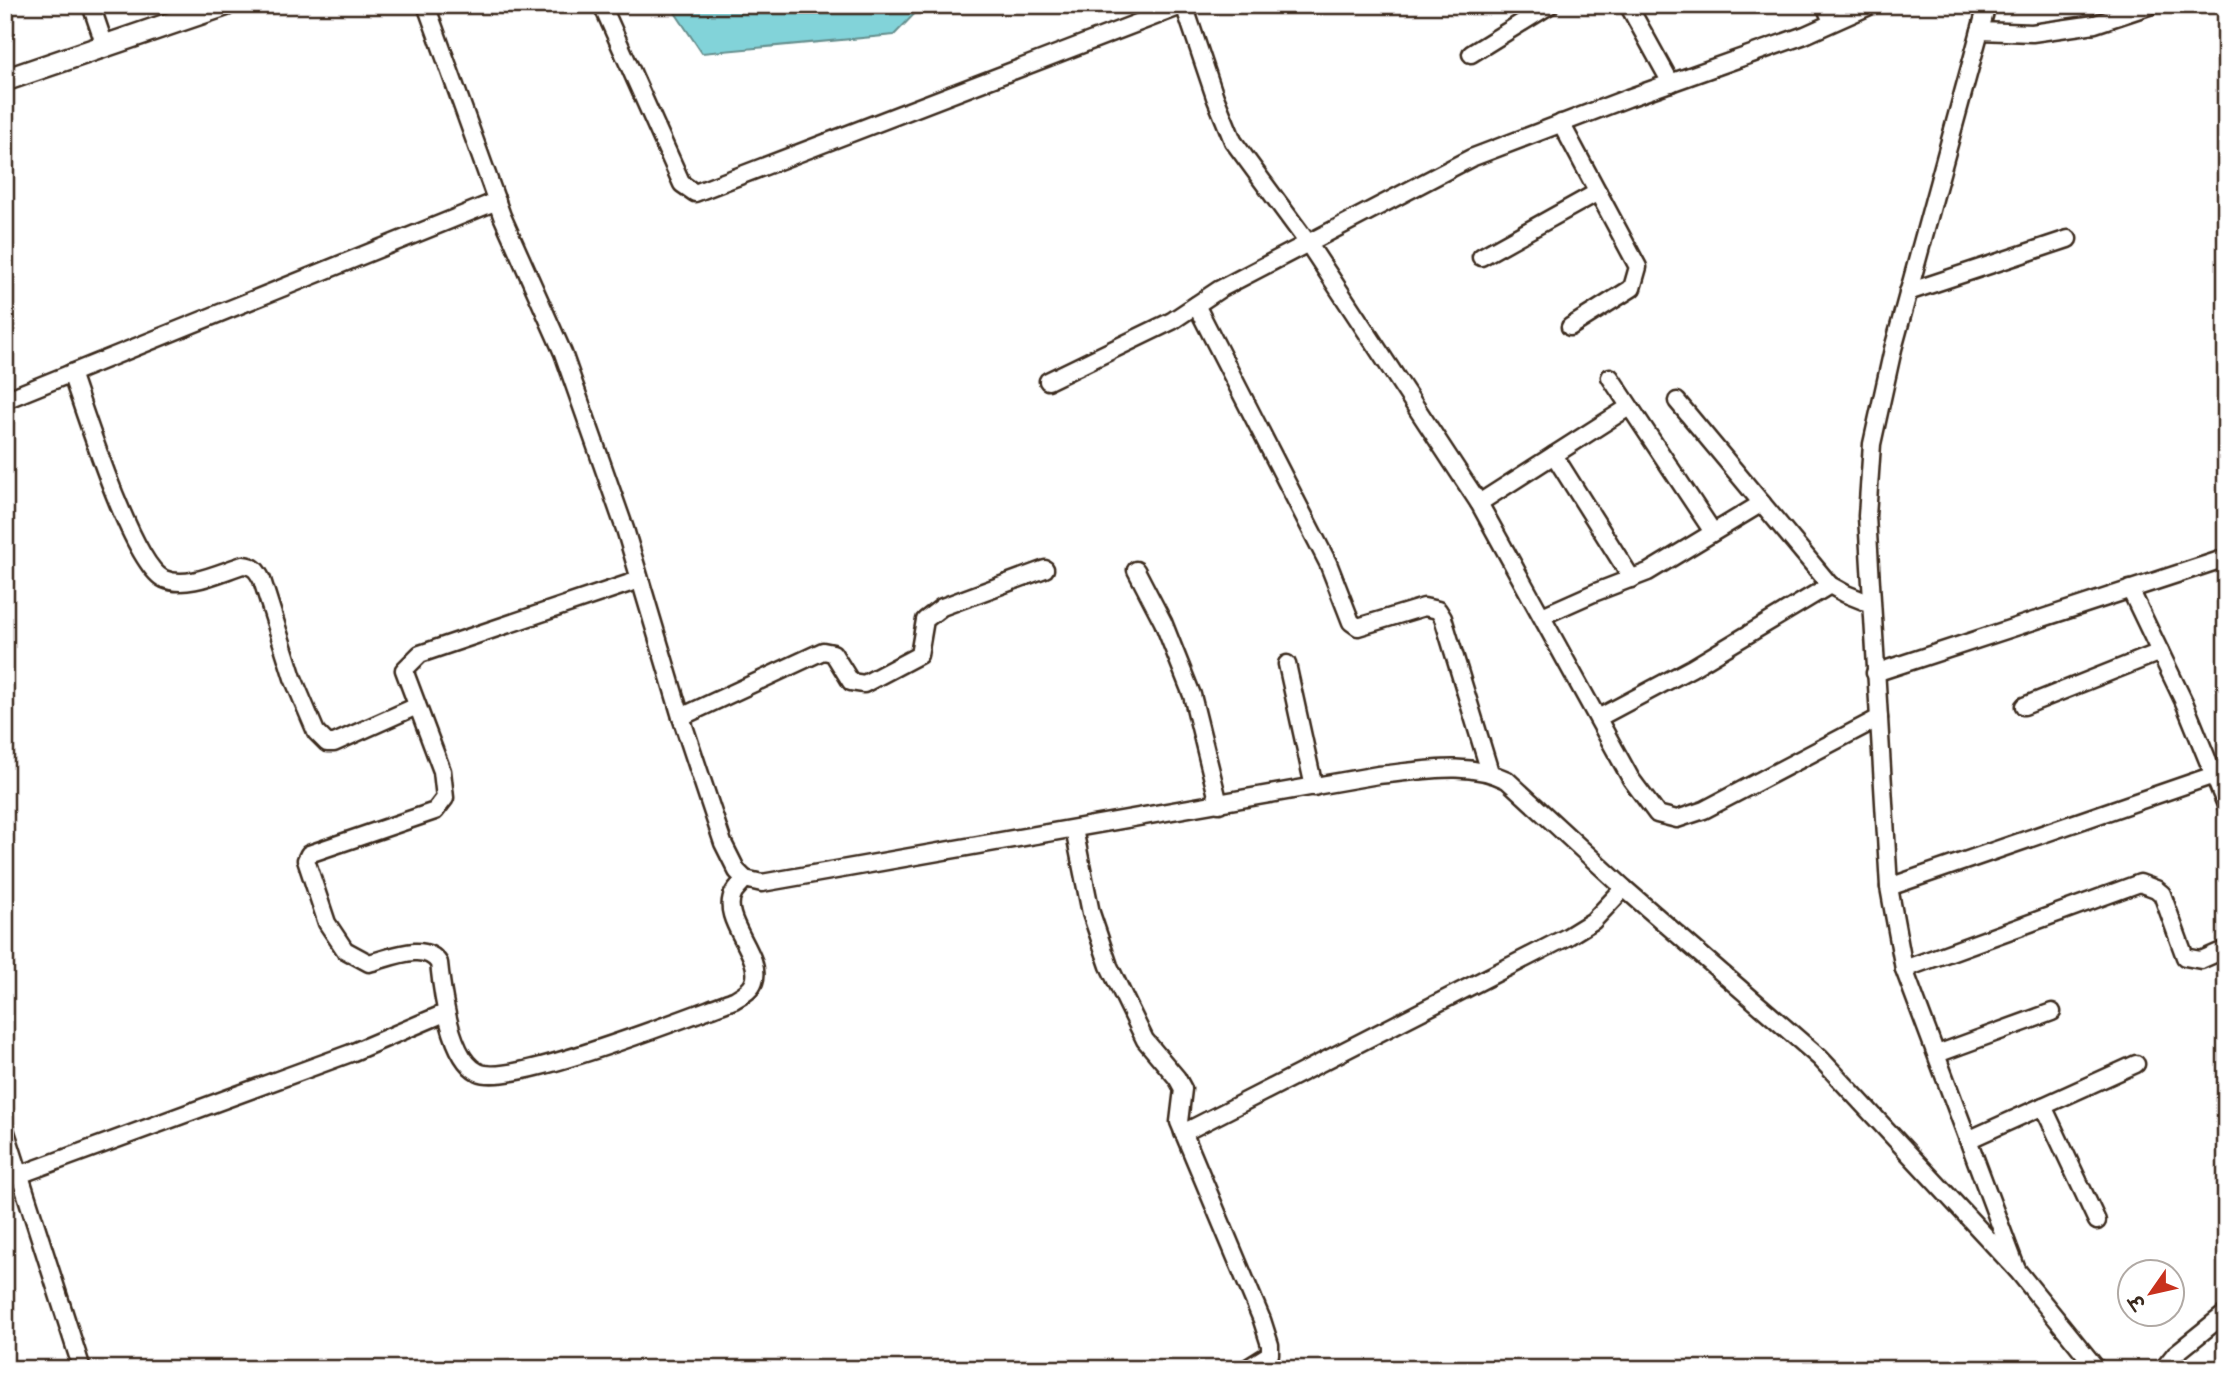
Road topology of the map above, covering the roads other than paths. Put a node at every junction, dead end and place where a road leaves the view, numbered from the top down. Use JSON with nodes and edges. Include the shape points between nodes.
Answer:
{"nodes":[{"id":1,"x":91,"y":5,"type":"edge"},
{"id":2,"x":225,"y":5,"type":"edge"},
{"id":3,"x":426,"y":5,"type":"edge"},
{"id":4,"x":602,"y":5,"type":"edge"},
{"id":5,"x":1184,"y":5,"type":"edge"},
{"id":6,"x":1550,"y":5,"type":"edge"},
{"id":7,"x":1628,"y":5,"type":"edge"},
{"id":8,"x":1825,"y":5,"type":"edge"},
{"id":9,"x":1872,"y":5,"type":"edge"},
{"id":10,"x":1987,"y":5,"type":"edge"},
{"id":11,"x":2152,"y":5,"type":"edge"},
{"id":12,"x":1832,"y":22,"type":"junction"},
{"id":13,"x":1980,"y":31,"type":"junction"},
{"id":14,"x":104,"y":46,"type":"junction"},
{"id":15,"x":1471,"y":54,"type":"dead end"},
{"id":16,"x":5,"y":80,"type":"edge"},
{"id":17,"x":1671,"y":83,"type":"junction"},
{"id":18,"x":1561,"y":123,"type":"junction"},
{"id":19,"x":1598,"y":192,"type":"junction"},
{"id":20,"x":497,"y":201,"type":"junction"},
{"id":21,"x":2067,"y":239,"type":"dead end"},
{"id":22,"x":1308,"y":243,"type":"junction"},
{"id":23,"x":1481,"y":257,"type":"dead end"},
{"id":24,"x":1908,"y":292,"type":"junction"},
{"id":25,"x":1196,"y":305,"type":"junction"},
{"id":26,"x":1570,"y":327,"type":"dead end"},
{"id":27,"x":71,"y":373,"type":"junction"},
{"id":28,"x":1610,"y":377,"type":"dead end"},
{"id":29,"x":1048,"y":381,"type":"dead end"},
{"id":30,"x":5,"y":400,"type":"edge"},
{"id":31,"x":1677,"y":401,"type":"dead end"},
{"id":32,"x":1629,"y":407,"type":"junction"},
{"id":33,"x":1554,"y":455,"type":"junction"},
{"id":34,"x":1479,"y":503,"type":"junction"},
{"id":35,"x":1762,"y":503,"type":"junction"},
{"id":36,"x":1713,"y":532,"type":"junction"},
{"id":37,"x":2226,"y":558,"type":"edge"},
{"id":38,"x":1045,"y":569,"type":"dead end"},
{"id":39,"x":1136,"y":570,"type":"dead end"},
{"id":40,"x":1632,"y":579,"type":"junction"},
{"id":41,"x":639,"y":580,"type":"junction"},
{"id":42,"x":1829,"y":585,"type":"junction"},
{"id":43,"x":2130,"y":589,"type":"junction"},
{"id":44,"x":1871,"y":604,"type":"junction"},
{"id":45,"x":1542,"y":616,"type":"junction"},
{"id":46,"x":2160,"y":652,"type":"junction"},
{"id":47,"x":1287,"y":664,"type":"dead end"},
{"id":48,"x":1875,"y":673,"type":"junction"},
{"id":49,"x":418,"y":706,"type":"junction"},
{"id":50,"x":2024,"y":706,"type":"dead end"},
{"id":51,"x":681,"y":716,"type":"junction"},
{"id":52,"x":1598,"y":718,"type":"junction"},
{"id":53,"x":1879,"y":718,"type":"junction"},
{"id":54,"x":1490,"y":772,"type":"junction"},
{"id":55,"x":2214,"y":775,"type":"junction"},
{"id":56,"x":1314,"y":787,"type":"junction"},
{"id":57,"x":1219,"y":804,"type":"junction"},
{"id":58,"x":2226,"y":805,"type":"edge"},
{"id":59,"x":1074,"y":829,"type":"junction"},
{"id":60,"x":745,"y":879,"type":"junction"},
{"id":61,"x":1889,"y":887,"type":"junction"},
{"id":62,"x":1624,"y":888,"type":"junction"},
{"id":63,"x":2226,"y":949,"type":"edge"},
{"id":64,"x":1904,"y":969,"type":"junction"},
{"id":65,"x":2052,"y":1012,"type":"dead end"},
{"id":66,"x":445,"y":1013,"type":"junction"},
{"id":67,"x":1937,"y":1054,"type":"junction"},
{"id":68,"x":2136,"y":1064,"type":"dead end"},
{"id":69,"x":2043,"y":1106,"type":"junction"},
{"id":70,"x":5,"y":1129,"type":"edge"},
{"id":71,"x":1183,"y":1133,"type":"junction"},
{"id":72,"x":1968,"y":1140,"type":"junction"},
{"id":73,"x":19,"y":1175,"type":"junction"},
{"id":74,"x":2097,"y":1221,"type":"dead end"},
{"id":75,"x":2017,"y":1270,"type":"junction"},
{"id":76,"x":2226,"y":1313,"type":"edge"},
{"id":77,"x":1273,"y":1362,"type":"edge"},
{"id":78,"x":82,"y":1369,"type":"edge"},
{"id":79,"x":1245,"y":1369,"type":"edge"},
{"id":80,"x":2097,"y":1369,"type":"edge"},
{"id":81,"x":2163,"y":1369,"type":"edge"}],
"edges":[{"from":1,"to":14,"type":"street"},
{"from":2,"to":14,"type":"street"},
{"from":3,"to":20,"type":"street"},
{"from":4,"to":5,"type":"street","via":[[682,184],[695,193]]},
{"from":5,"to":22,"type":"street","via":[[1233,141]]},
{"from":6,"to":15,"type":"street"},
{"from":7,"to":17,"type":"street"},
{"from":8,"to":12,"type":"street"},
{"from":9,"to":12,"type":"street"},
{"from":10,"to":13,"type":"street"},
{"from":11,"to":13,"type":"street","via":[[2070,28],[2032,33]]},
{"from":12,"to":17,"type":"street","via":[[1805,36]]},
{"from":13,"to":24,"type":"street"},
{"from":14,"to":16,"type":"street"},
{"from":17,"to":18,"type":"street"},
{"from":18,"to":19,"type":"street"},
{"from":18,"to":22,"type":"street","via":[[1471,158]]},
{"from":19,"to":23,"type":"street"},
{"from":19,"to":26,"type":"street","via":[[1638,267],[1636,280],[1632,288]]},
{"from":20,"to":27,"type":"street"},
{"from":20,"to":41,"type":"street","via":[[563,353]]},
{"from":21,"to":24,"type":"street"},
{"from":22,"to":25,"type":"street"},
{"from":22,"to":34,"type":"street"},
{"from":24,"to":44,"type":"street","via":[[1872,444],[1867,516]]},
{"from":25,"to":29,"type":"street"},
{"from":25,"to":54,"type":"street","via":[[1328,563],[1351,622],[1358,627],[1424,607],[1437,610],[1443,618]]},
{"from":27,"to":30,"type":"street"},
{"from":27,"to":49,"type":"street","via":[[116,496],[147,563],[164,578],[187,582],[243,565],[256,569],[293,678],[316,732],[327,743]]},
{"from":28,"to":32,"type":"street"},
{"from":31,"to":35,"type":"street"},
{"from":32,"to":33,"type":"street"},
{"from":32,"to":36,"type":"street"},
{"from":33,"to":34,"type":"street"},
{"from":33,"to":40,"type":"street"},
{"from":34,"to":45,"type":"street"},
{"from":35,"to":36,"type":"street"},
{"from":35,"to":42,"type":"street"},
{"from":36,"to":40,"type":"street"},
{"from":37,"to":43,"type":"street"},
{"from":38,"to":51,"type":"street","via":[[942,607],[925,620],[919,654],[864,684],[851,682],[833,653],[823,651]]},
{"from":39,"to":57,"type":"street","via":[[1192,695]]},
{"from":40,"to":45,"type":"street"},
{"from":41,"to":49,"type":"street","via":[[420,654],[404,670]]},
{"from":41,"to":51,"type":"street"},
{"from":42,"to":44,"type":"street"},
{"from":42,"to":52,"type":"street","via":[[1692,668]]},
{"from":43,"to":46,"type":"street"},
{"from":43,"to":48,"type":"street"},
{"from":44,"to":48,"type":"street"},
{"from":45,"to":52,"type":"street"},
{"from":46,"to":50,"type":"street"},
{"from":46,"to":55,"type":"street"},
{"from":47,"to":56,"type":"street"},
{"from":48,"to":53,"type":"street"},
{"from":49,"to":66,"type":"street","via":[[443,771],[445,797],[435,811],[316,850],[306,860],[327,923],[345,950],[369,963],[429,953],[439,963]]},
{"from":51,"to":60,"type":"street","via":[[723,843]]},
{"from":52,"to":53,"type":"street","via":[[1631,779],[1657,814],[1677,820]]},
{"from":53,"to":61,"type":"street"},
{"from":54,"to":56,"type":"street","via":[[1457,768]]},
{"from":54,"to":62,"type":"street","via":[[1507,780]]},
{"from":55,"to":58,"type":"street"},
{"from":55,"to":61,"type":"street"},
{"from":56,"to":57,"type":"street"},
{"from":57,"to":59,"type":"street"},
{"from":59,"to":60,"type":"street","via":[[762,883]]},
{"from":59,"to":71,"type":"street","via":[[1091,913],[1109,966],[1145,1040],[1183,1089],[1179,1122]]},
{"from":60,"to":66,"type":"street","via":[[734,892],[732,915],[755,966],[755,981],[734,1000],[558,1063],[493,1075],[478,1072],[461,1054]]},
{"from":61,"to":64,"type":"street"},
{"from":62,"to":71,"type":"street","via":[[1593,921],[1567,937]]},
{"from":62,"to":75,"type":"street","via":[[1820,1058]]},
{"from":63,"to":64,"type":"street","via":[[2201,960],[2185,957],[2161,894],[2140,883]]},
{"from":64,"to":67,"type":"street"},
{"from":65,"to":67,"type":"street"},
{"from":66,"to":73,"type":"street","via":[[351,1053]]},
{"from":67,"to":72,"type":"street"},
{"from":68,"to":69,"type":"street"},
{"from":69,"to":72,"type":"street"},
{"from":69,"to":74,"type":"street"},
{"from":70,"to":73,"type":"street"},
{"from":71,"to":77,"type":"street","via":[[1262,1320]]},
{"from":72,"to":75,"type":"street"},
{"from":73,"to":78,"type":"street"},
{"from":75,"to":80,"type":"street"},
{"from":76,"to":81,"type":"street"},
{"from":77,"to":79,"type":"street"}]}
